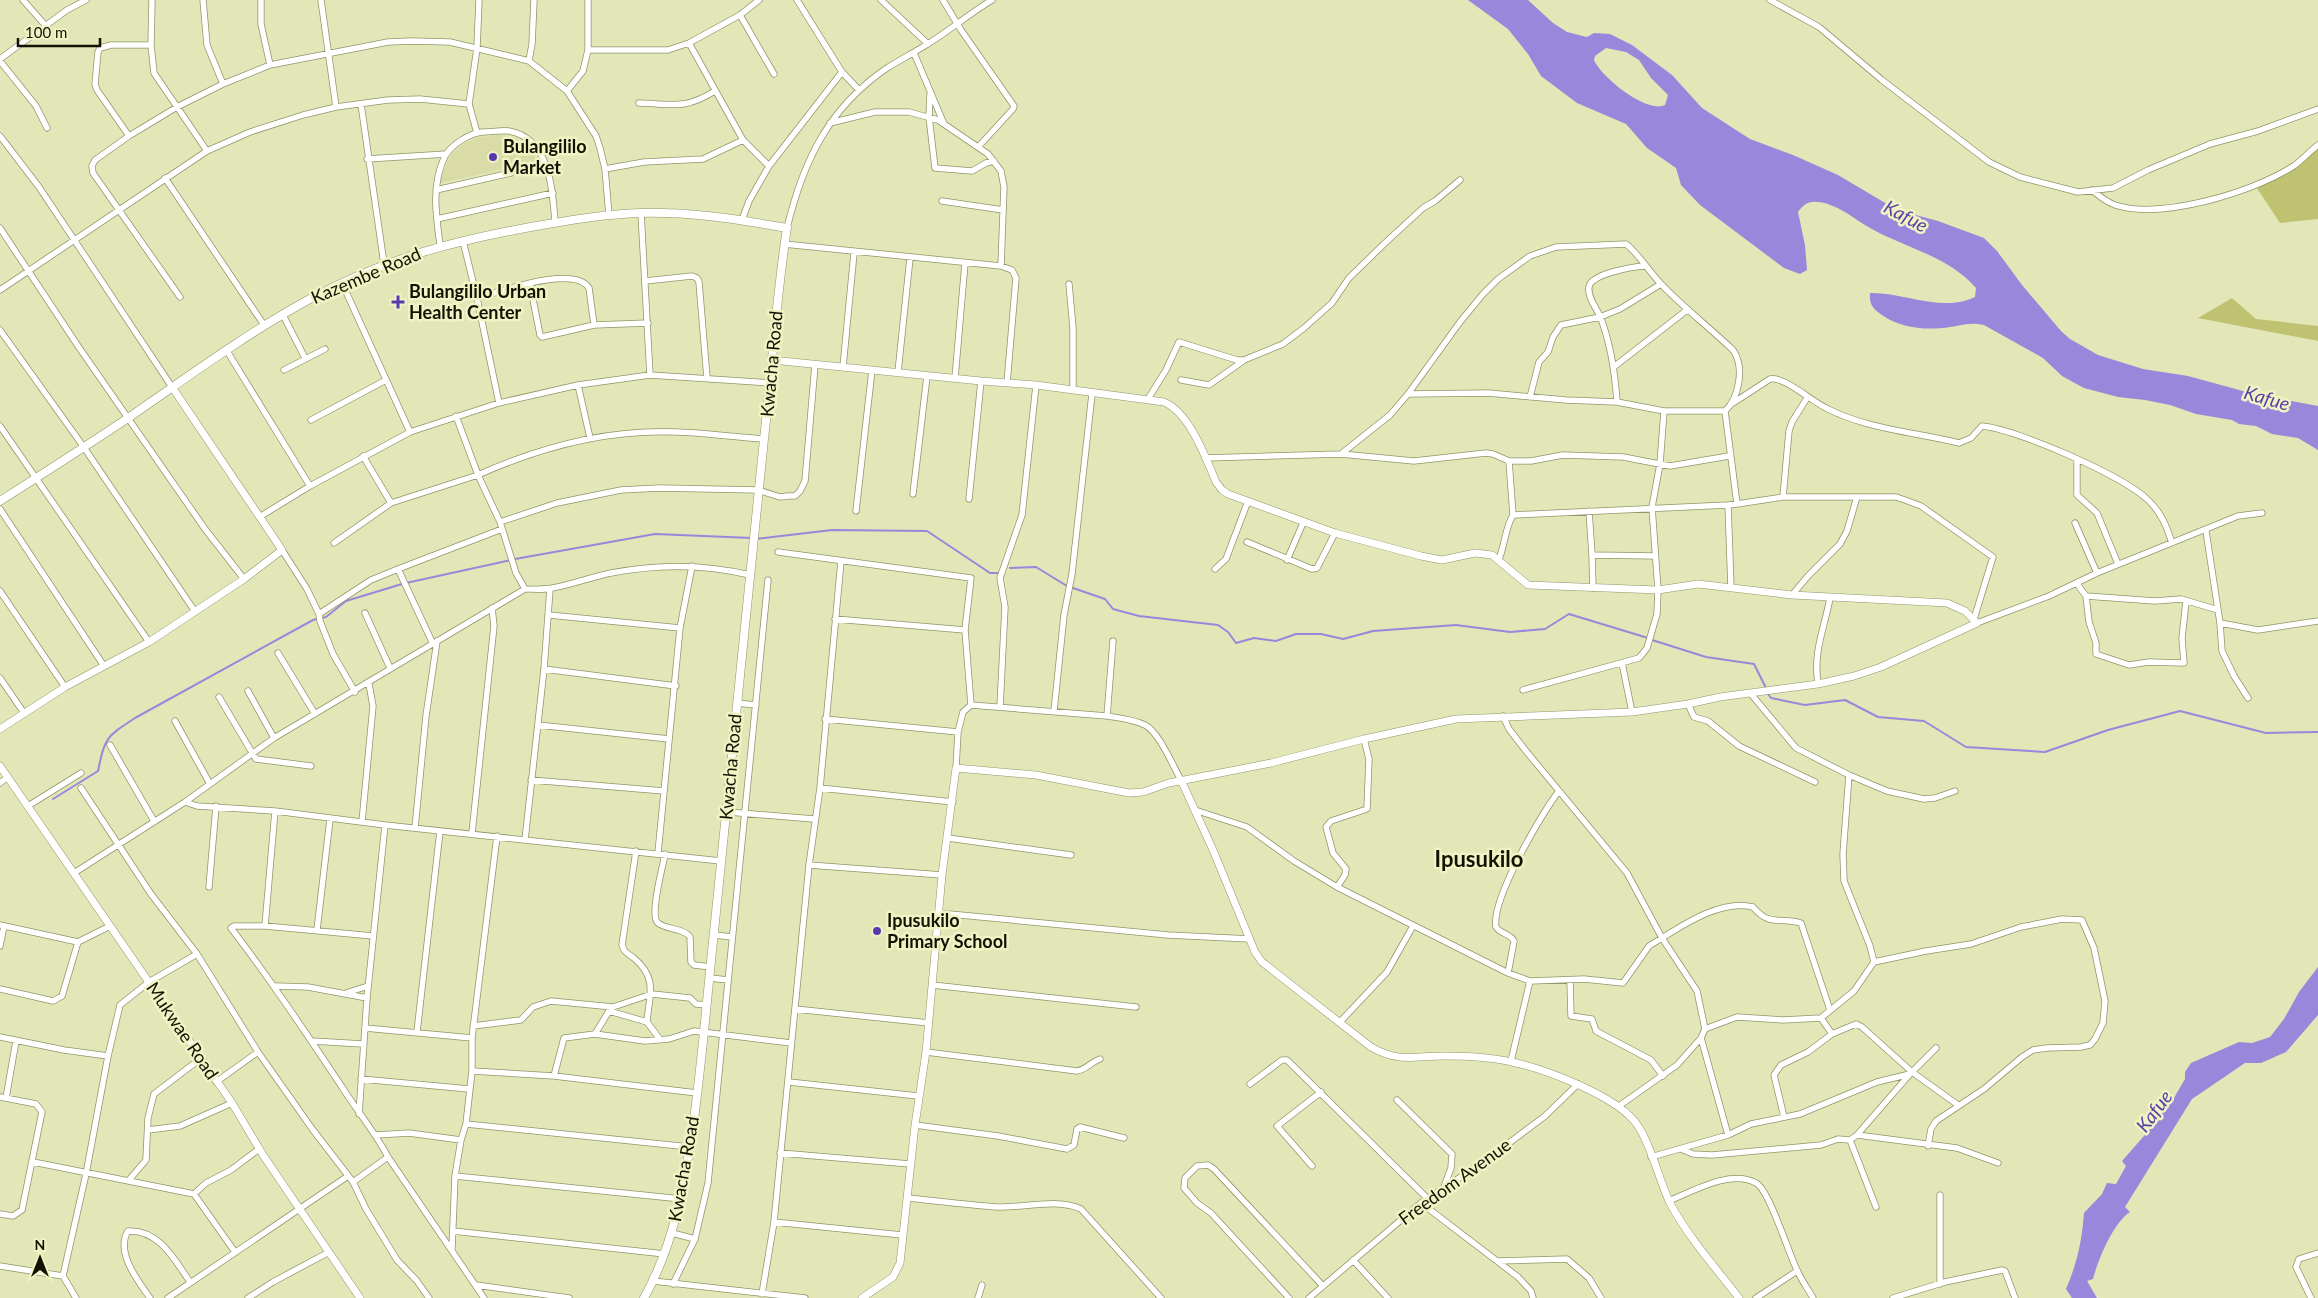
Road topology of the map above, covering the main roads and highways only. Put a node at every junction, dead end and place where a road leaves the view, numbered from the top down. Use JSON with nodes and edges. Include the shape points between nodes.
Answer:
{"nodes":[{"id":1,"x":787,"y":228,"type":"joint"},
{"id":2,"x":0,"y":501,"type":"edge"},
{"id":3,"x":644,"y":1298,"type":"edge"}],
"edges":[{"from":1,"to":2,"type":"main road","name":"Kazembe Road","via":[[667,212],[609,215],[485,235],[440,245],[384,264],[264,325]]},
{"from":1,"to":3,"type":"main road","name":"Kwacha Road","via":[[758,490],[728,812],[690,1147],[682,1199],[666,1254]]}]}
